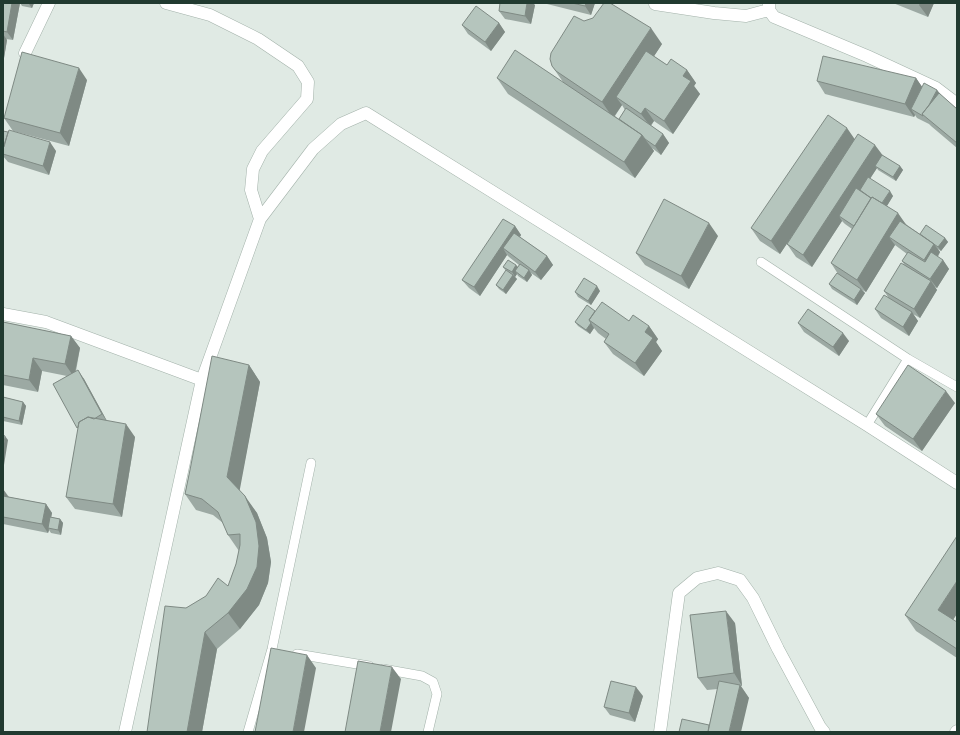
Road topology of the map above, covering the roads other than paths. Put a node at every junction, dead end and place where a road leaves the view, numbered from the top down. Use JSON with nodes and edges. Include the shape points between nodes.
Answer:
{"nodes":[{"id":1,"x":49,"y":3,"type":"edge"},
{"id":2,"x":166,"y":3,"type":"edge"},
{"id":3,"x":655,"y":4,"type":"edge"},
{"id":4,"x":769,"y":7,"type":"edge"},
{"id":5,"x":26,"y":53,"type":"edge"},
{"id":6,"x":957,"y":104,"type":"edge"},
{"id":7,"x":260,"y":219,"type":"junction"},
{"id":8,"x":761,"y":262,"type":"dead end"},
{"id":9,"x":3,"y":314,"type":"edge"},
{"id":10,"x":908,"y":359,"type":"junction"},
{"id":11,"x":202,"y":380,"type":"junction"},
{"id":12,"x":957,"y":387,"type":"edge"},
{"id":13,"x":867,"y":425,"type":"junction"},
{"id":14,"x":310,"y":463,"type":"dead end"},
{"id":15,"x":957,"y":483,"type":"edge"},
{"id":16,"x":279,"y":650,"type":"junction"},
{"id":17,"x":125,"y":732,"type":"edge"},
{"id":18,"x":248,"y":732,"type":"edge"},
{"id":19,"x":428,"y":732,"type":"edge"},
{"id":20,"x":660,"y":732,"type":"edge"},
{"id":21,"x":824,"y":732,"type":"edge"}],
"edges":[{"from":1,"to":5,"type":"street"},
{"from":2,"to":7,"type":"street","via":[[210,15],[258,39],[298,66],[308,82],[307,100],[262,151],[253,169],[251,190]]},
{"from":3,"to":4,"type":"street","via":[[746,16]]},
{"from":4,"to":6,"type":"street","via":[[774,17],[936,88]]},
{"from":7,"to":11,"type":"street"},
{"from":7,"to":13,"type":"street","via":[[313,150],[341,124],[366,114]]},
{"from":8,"to":10,"type":"lane"},
{"from":9,"to":11,"type":"street","via":[[46,322]]},
{"from":10,"to":12,"type":"lane"},
{"from":10,"to":13,"type":"lane"},
{"from":11,"to":17,"type":"street"},
{"from":13,"to":15,"type":"street"},
{"from":14,"to":16,"type":"lane"},
{"from":16,"to":18,"type":"lane"},
{"from":16,"to":19,"type":"lane","via":[[422,676],[433,682],[437,694]]},
{"from":20,"to":21,"type":"street","via":[[679,593],[697,578],[718,573],[740,580],[753,598],[778,650]]}]}
